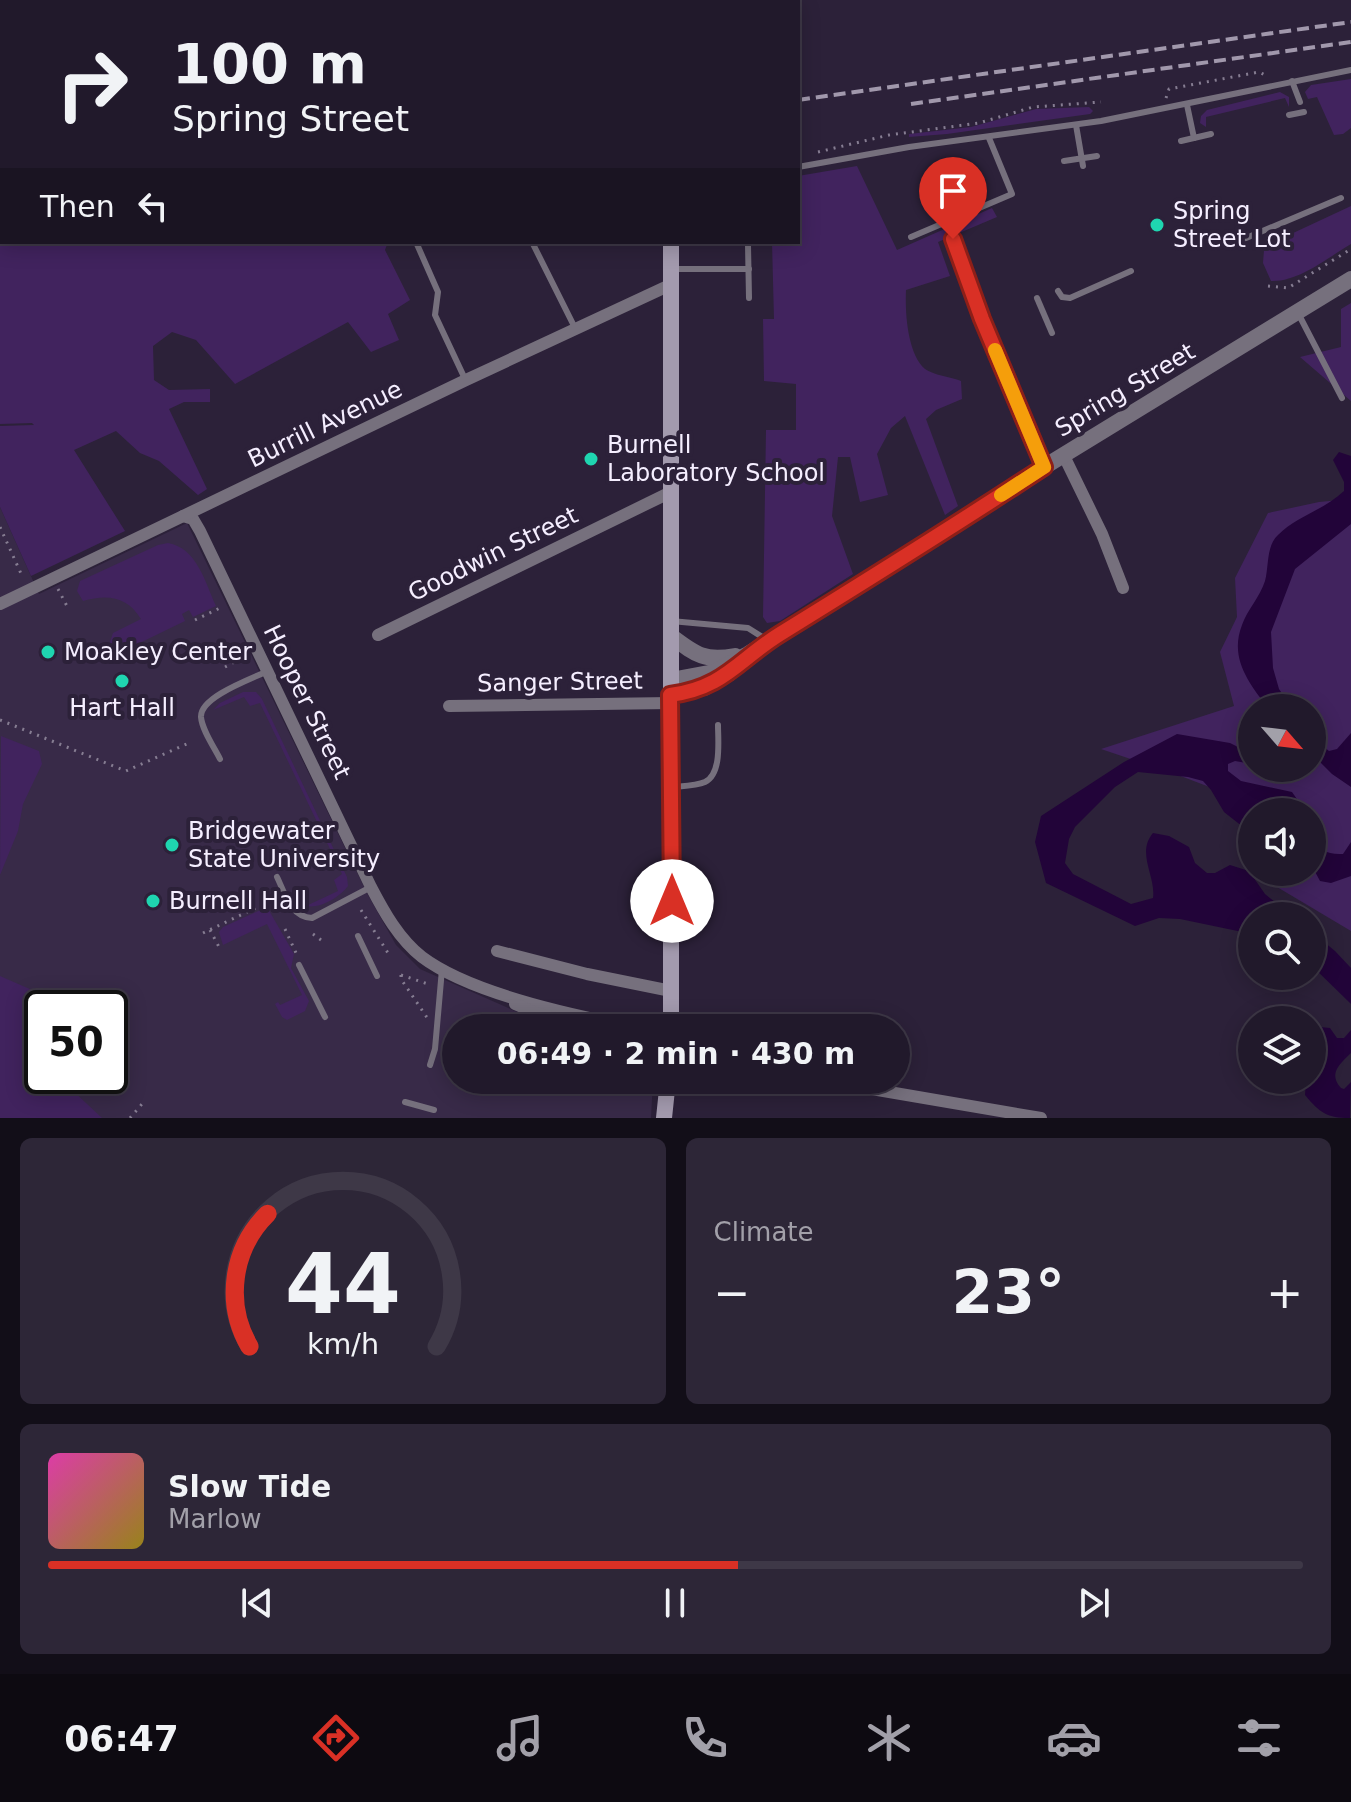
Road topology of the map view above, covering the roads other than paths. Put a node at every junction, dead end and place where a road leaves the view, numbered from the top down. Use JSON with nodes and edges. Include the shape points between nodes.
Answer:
{"nodes":[{"id":1,"x":1351,"y":70,"type":"edge"},
{"id":2,"x":1292,"y":81,"type":"junction"},
{"id":3,"x":1300,"y":102,"type":"dead end"},
{"id":4,"x":1187,"y":105,"type":"junction"},
{"id":5,"x":1304,"y":112,"type":"dead end"},
{"id":6,"x":1289,"y":115,"type":"dead end"},
{"id":7,"x":1076,"y":125,"type":"junction"},
{"id":8,"x":1211,"y":134,"type":"dead end"},
{"id":9,"x":989,"y":138,"type":"junction"},
{"id":10,"x":1194,"y":138,"type":"junction"},
{"id":11,"x":1181,"y":141,"type":"dead end"},
{"id":12,"x":1097,"y":156,"type":"dead end"},
{"id":13,"x":1064,"y":161,"type":"dead end"},
{"id":14,"x":1082,"y":162,"type":"junction"},
{"id":15,"x":800,"y":167,"type":"edge"},
{"id":16,"x":1013,"y":170,"type":"dead end"},
{"id":17,"x":1003,"y":172,"type":"junction"},
{"id":18,"x":1341,"y":198,"type":"dead end"},
{"id":19,"x":911,"y":237,"type":"dead end"},
{"id":20,"x":953,"y":239,"type":"dead end"},
{"id":21,"x":1239,"y":241,"type":"dead end"},
{"id":22,"x":417,"y":244,"type":"edge"},
{"id":23,"x":533,"y":244,"type":"edge"},
{"id":24,"x":671,"y":244,"type":"edge"},
{"id":25,"x":748,"y":245,"type":"dead end"},
{"id":26,"x":749,"y":269,"type":"junction"},
{"id":27,"x":1131,"y":271,"type":"dead end"},
{"id":28,"x":670,"y":277,"type":"junction"},
{"id":29,"x":1351,"y":279,"type":"edge"},
{"id":30,"x":1058,"y":291,"type":"dead end"},
{"id":31,"x":749,"y":298,"type":"dead end"},
{"id":32,"x":1037,"y":298,"type":"dead end"},
{"id":33,"x":1298,"y":313,"type":"junction"},
{"id":34,"x":575,"y":329,"type":"junction"},
{"id":35,"x":1052,"y":333,"type":"dead end"},
{"id":36,"x":466,"y":380,"type":"junction"},
{"id":37,"x":1342,"y":398,"type":"dead end"},
{"id":38,"x":1064,"y":456,"type":"junction"},
{"id":39,"x":1044,"y":467,"type":"junction"},
{"id":40,"x":671,"y":492,"type":"junction"},
{"id":41,"x":183,"y":516,"type":"junction"},
{"id":42,"x":1123,"y":588,"type":"dead end"},
{"id":43,"x":0,"y":604,"type":"edge"},
{"id":44,"x":671,"y":629,"type":"junction"},
{"id":45,"x":378,"y":635,"type":"dead end"},
{"id":46,"x":759,"y":647,"type":"junction"},
{"id":47,"x":268,"y":671,"type":"junction"},
{"id":48,"x":671,"y":692,"type":"junction"},
{"id":49,"x":449,"y":706,"type":"dead end"},
{"id":50,"x":718,"y":725,"type":"dead end"},
{"id":51,"x":220,"y":759,"type":"dead end"},
{"id":52,"x":672,"y":787,"type":"junction"},
{"id":53,"x":277,"y":877,"type":"dead end"},
{"id":54,"x":371,"y":887,"type":"junction"},
{"id":55,"x":358,"y":936,"type":"dead end"},
{"id":56,"x":497,"y":951,"type":"dead end"},
{"id":57,"x":300,"y":964,"type":"road end"},
{"id":58,"x":442,"y":969,"type":"junction"},
{"id":59,"x":377,"y":976,"type":"dead end"},
{"id":60,"x":473,"y":983,"type":"junction"},
{"id":61,"x":671,"y":991,"type":"junction"},
{"id":62,"x":543,"y":1014,"type":"edge"},
{"id":63,"x":581,"y":1014,"type":"edge"},
{"id":64,"x":671,"y":1014,"type":"edge"},
{"id":65,"x":325,"y":1017,"type":"dead end"},
{"id":66,"x":430,"y":1065,"type":"dead end"},
{"id":67,"x":667,"y":1094,"type":"edge"},
{"id":68,"x":901,"y":1094,"type":"edge"},
{"id":69,"x":405,"y":1102,"type":"dead end"},
{"id":70,"x":434,"y":1110,"type":"dead end"},
{"id":71,"x":664,"y":1118,"type":"edge"},
{"id":72,"x":1041,"y":1118,"type":"edge"}],
"edges":[{"from":1,"to":2,"type":"lane"},
{"from":2,"to":3,"type":"lane"},
{"from":2,"to":4,"type":"lane"},
{"from":4,"to":7,"type":"lane"},
{"from":4,"to":10,"type":"lane"},
{"from":5,"to":6,"type":"lane"},
{"from":7,"to":9,"type":"lane"},
{"from":7,"to":14,"type":"lane"},
{"from":8,"to":10,"type":"lane"},
{"from":9,"to":15,"type":"lane"},
{"from":9,"to":17,"type":"lane"},
{"from":10,"to":11,"type":"lane"},
{"from":12,"to":14,"type":"lane"},
{"from":13,"to":14,"type":"lane"},
{"from":16,"to":17,"type":"lane"},
{"from":17,"to":19,"type":"lane","via":[[1012,194]]},
{"from":18,"to":21,"type":"lane"},
{"from":20,"to":39,"type":"street"},
{"from":22,"to":36,"type":"lane","via":[[438,292],[435,315]]},
{"from":23,"to":34,"type":"lane"},
{"from":24,"to":28,"type":"main road"},
{"from":25,"to":26,"type":"lane"},
{"from":26,"to":28,"type":"lane"},
{"from":26,"to":31,"type":"lane"},
{"from":27,"to":30,"type":"lane","via":[[1070,298]]},
{"from":28,"to":34,"type":"street","name":"Burrill Avenue"},
{"from":28,"to":40,"type":"main road"},
{"from":29,"to":33,"type":"street","name":"Spring Street"},
{"from":32,"to":35,"type":"lane"},
{"from":33,"to":37,"type":"lane"},
{"from":33,"to":38,"type":"street","name":"Spring Street"},
{"from":34,"to":36,"type":"street","name":"Burrill Avenue"},
{"from":36,"to":41,"type":"street","name":"Burrill Avenue"},
{"from":38,"to":39,"type":"street","name":"Spring Street"},
{"from":38,"to":42,"type":"street"},
{"from":39,"to":46,"type":"street","name":"Spring Street"},
{"from":40,"to":44,"type":"main road"},
{"from":40,"to":45,"type":"street","name":"Goodwin Street"},
{"from":41,"to":43,"type":"street","name":"Burrill Avenue"},
{"from":41,"to":47,"type":"street","name":"Hooper Street","via":[[193,519],[200,531]]},
{"from":44,"to":46,"type":"lane","via":[[748,628]]},
{"from":44,"to":46,"type":"street","via":[[691,652],[709,659]]},
{"from":44,"to":48,"type":"main road"},
{"from":46,"to":48,"type":"street","name":"Spring Street"},
{"from":47,"to":51,"type":"lane","via":[[206,704],[201,715]]},
{"from":47,"to":54,"type":"street","name":"Hooper Street"},
{"from":48,"to":49,"type":"street","name":"Sanger Street"},
{"from":48,"to":52,"type":"main road"},
{"from":50,"to":52,"type":"lane","via":[[711,778]]},
{"from":52,"to":61,"type":"main road"},
{"from":53,"to":54,"type":"lane","via":[[293,909],[304,918]]},
{"from":54,"to":58,"type":"street","name":"Hooper Street","via":[[407,942]]},
{"from":55,"to":59,"type":"lane"},
{"from":56,"to":61,"type":"street"},
{"from":57,"to":65,"type":"lane"},
{"from":58,"to":60,"type":"street","name":"Hooper Street"},
{"from":58,"to":66,"type":"lane"},
{"from":60,"to":62,"type":"street"},
{"from":60,"to":63,"type":"street","name":"Hooper Street"},
{"from":61,"to":64,"type":"main road"},
{"from":67,"to":71,"type":"main road"},
{"from":68,"to":72,"type":"street"},
{"from":69,"to":70,"type":"lane"}]}
